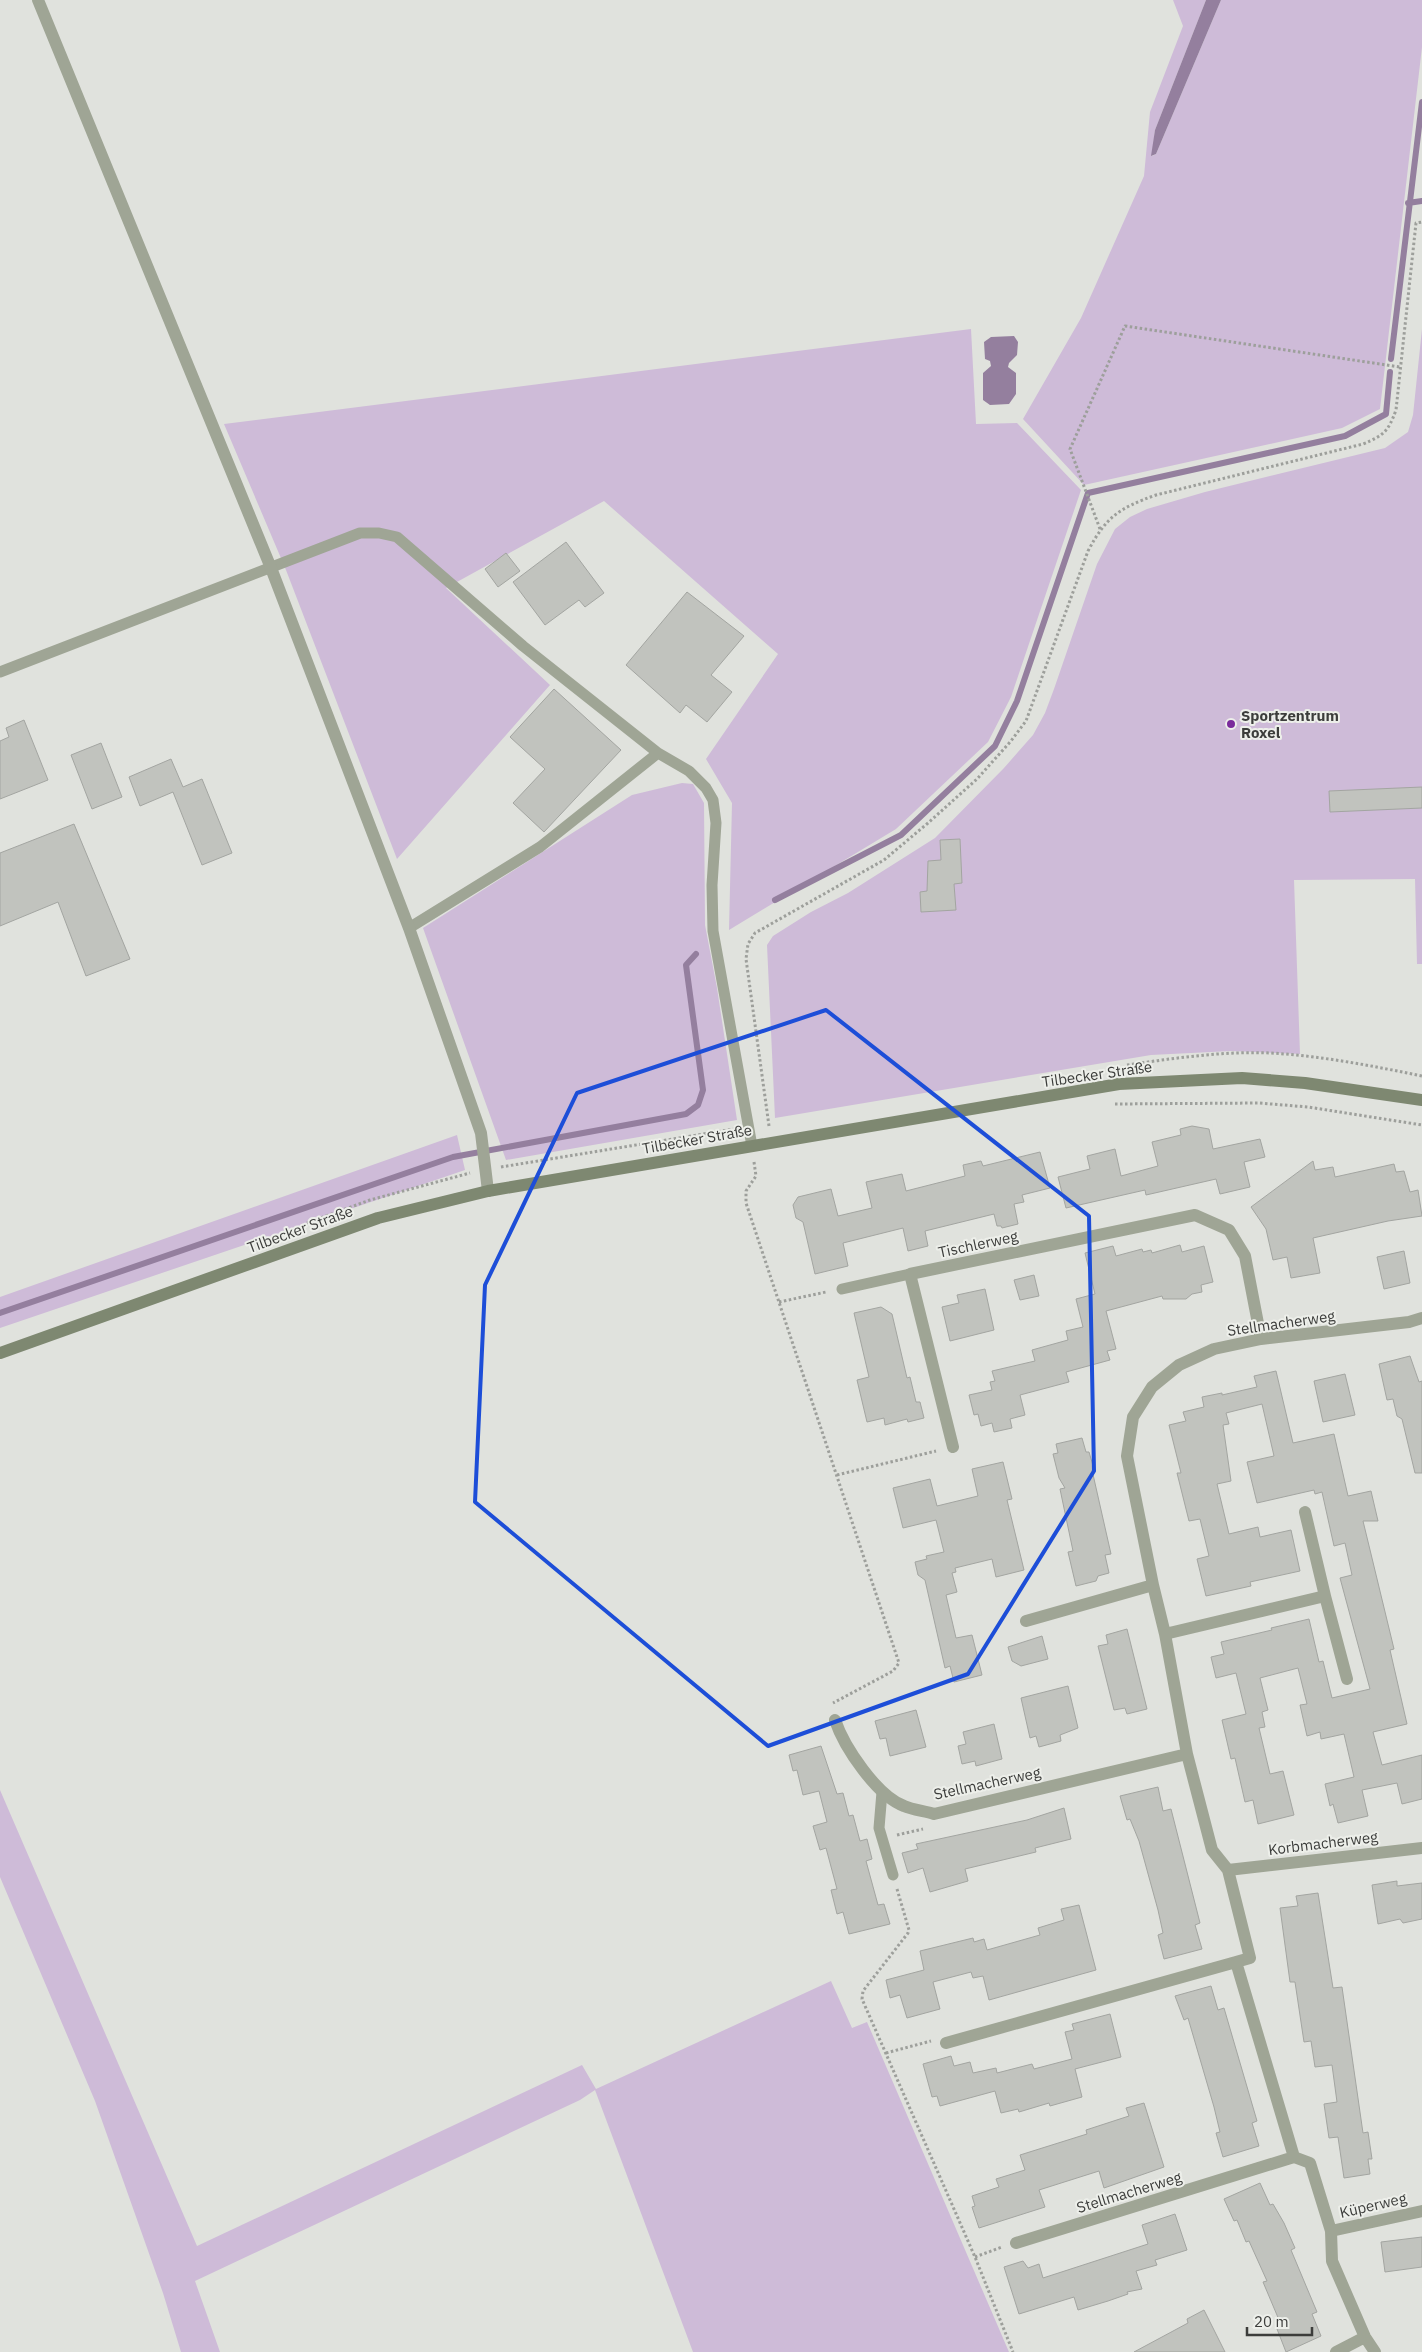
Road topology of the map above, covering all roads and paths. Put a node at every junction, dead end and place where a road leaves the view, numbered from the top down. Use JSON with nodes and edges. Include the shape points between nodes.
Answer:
{"nodes":[{"id":1,"x":38,"y":0,"type":"edge"},
{"id":2,"x":1422,"y":222,"type":"edge"},
{"id":3,"x":1400,"y":366,"type":"junction"},
{"id":4,"x":1100,"y":529,"type":"junction"},
{"id":5,"x":270,"y":568,"type":"junction"},
{"id":6,"x":0,"y":672,"type":"edge"},
{"id":7,"x":658,"y":753,"type":"junction"},
{"id":8,"x":409,"y":928,"type":"junction"},
{"id":9,"x":1422,"y":1100,"type":"edge"},
{"id":10,"x":1106,"y":1105,"type":"dead end"},
{"id":11,"x":1422,"y":1125,"type":"edge"},
{"id":12,"x":769,"y":1126,"type":"dead end"},
{"id":13,"x":748,"y":1127,"type":"junction"},
{"id":14,"x":752,"y":1146,"type":"junction"},
{"id":15,"x":764,"y":1162,"type":"dead end"},
{"id":16,"x":754,"y":1164,"type":"junction"},
{"id":17,"x":506,"y":1167,"type":"dead end"},
{"id":18,"x":488,"y":1191,"type":"junction"},
{"id":19,"x":910,"y":1274,"type":"junction"},
{"id":20,"x":842,"y":1289,"type":"joint"},
{"id":21,"x":779,"y":1302,"type":"junction"},
{"id":22,"x":1422,"y":1318,"type":"edge"},
{"id":23,"x":1261,"y":1339,"type":"junction"},
{"id":24,"x":0,"y":1353,"type":"edge"},
{"id":25,"x":953,"y":1447,"type":"joint"},
{"id":26,"x":837,"y":1475,"type":"junction"},
{"id":27,"x":1305,"y":1512,"type":"dead end"},
{"id":28,"x":1153,"y":1585,"type":"junction"},
{"id":29,"x":1325,"y":1596,"type":"junction"},
{"id":30,"x":1026,"y":1621,"type":"dead end"},
{"id":31,"x":1166,"y":1634,"type":"junction"},
{"id":32,"x":1347,"y":1679,"type":"dead end"},
{"id":33,"x":835,"y":1720,"type":"joint"},
{"id":34,"x":1188,"y":1754,"type":"junction"},
{"id":35,"x":882,"y":1792,"type":"junction"},
{"id":36,"x":934,"y":1814,"type":"junction"},
{"id":37,"x":882,"y":1839,"type":"junction"},
{"id":38,"x":1422,"y":1848,"type":"edge"},
{"id":39,"x":1228,"y":1870,"type":"junction"},
{"id":40,"x":893,"y":1876,"type":"joint"},
{"id":41,"x":1236,"y":1962,"type":"junction"},
{"id":42,"x":946,"y":2042,"type":"joint"},
{"id":43,"x":886,"y":2053,"type":"junction"},
{"id":44,"x":1294,"y":2157,"type":"junction"},
{"id":45,"x":1422,"y":2211,"type":"edge"},
{"id":46,"x":1331,"y":2231,"type":"junction"},
{"id":47,"x":1016,"y":2244,"type":"joint"},
{"id":48,"x":974,"y":2257,"type":"junction"},
{"id":49,"x":1365,"y":2337,"type":"junction"},
{"id":50,"x":1013,"y":2352,"type":"edge"},
{"id":51,"x":1336,"y":2352,"type":"edge"},
{"id":52,"x":1375,"y":2352,"type":"edge"}],
"edges":[{"from":1,"to":5,"type":"street"},
{"from":2,"to":3,"type":"path","via":[[1416,223]]},
{"from":3,"to":4,"type":"path","via":[[1396,410],[1383,435],[1364,444],[1156,495],[1115,513]]},
{"from":3,"to":4,"type":"path","via":[[1125,326],[1070,449]]},
{"from":4,"to":12,"type":"path","via":[[1088,551],[1026,721],[1011,741],[970,785],[884,860],[755,933],[748,944],[747,969]]},
{"from":5,"to":6,"type":"lane"},
{"from":5,"to":7,"type":"lane","via":[[360,533],[379,532],[397,536],[523,646]]},
{"from":5,"to":8,"type":"street"},
{"from":7,"to":8,"type":"lane","via":[[540,847]]},
{"from":7,"to":13,"type":"lane","via":[[689,771],[713,800],[716,823],[713,931]]},
{"from":8,"to":18,"type":"street","via":[[481,1133]]},
{"from":9,"to":14,"type":"main road","name":"Tilbecker Straße","via":[[1304,1083],[1242,1078],[1119,1084]]},
{"from":10,"to":11,"type":"path","via":[[1259,1103],[1308,1107]]},
{"from":13,"to":14,"type":"lane"},
{"from":13,"to":17,"type":"path"},
{"from":14,"to":16,"type":"path"},
{"from":14,"to":18,"type":"main road","name":"Tilbecker Straße"},
{"from":15,"to":16,"type":"path"},
{"from":16,"to":21,"type":"path","via":[[756,1176],[746,1191],[746,1203]]},
{"from":18,"to":24,"type":"main road","name":"Tilbecker Straße","via":[[378,1218]]},
{"from":19,"to":20,"type":"lane"},
{"from":19,"to":23,"type":"street","name":"Tischlerweg","via":[[1195,1215],[1229,1230],[1245,1256]]},
{"from":19,"to":25,"type":"street"},
{"from":20,"to":21,"type":"path"},
{"from":21,"to":26,"type":"path"},
{"from":22,"to":23,"type":"street","name":"Stellmacherweg"},
{"from":23,"to":28,"type":"street","name":"Stellmacherweg","via":[[1214,1349],[1179,1365],[1152,1387],[1133,1417],[1127,1456]]},
{"from":25,"to":26,"type":"path"},
{"from":26,"to":33,"type":"path","via":[[899,1663],[893,1671],[833,1703]]},
{"from":27,"to":29,"type":"street"},
{"from":28,"to":30,"type":"street"},
{"from":28,"to":31,"type":"street","name":"Stellmacherweg"},
{"from":29,"to":31,"type":"street"},
{"from":29,"to":32,"type":"street"},
{"from":31,"to":34,"type":"street","name":"Stellmacherweg"},
{"from":33,"to":35,"type":"street","name":"Stellmacherweg","via":[[841,1738]]},
{"from":34,"to":36,"type":"street","name":"Stellmacherweg"},
{"from":34,"to":39,"type":"street","name":"Stellmacherweg","via":[[1212,1850]]},
{"from":35,"to":36,"type":"street","name":"Stellmacherweg","via":[[903,1806]]},
{"from":35,"to":37,"type":"lane","via":[[879,1828]]},
{"from":36,"to":37,"type":"path","via":[[931,1824],[923,1829]]},
{"from":37,"to":40,"type":"lane"},
{"from":38,"to":39,"type":"street","name":"Korbmacherweg"},
{"from":39,"to":41,"type":"street","name":"Stellmacherweg","via":[[1250,1958]]},
{"from":40,"to":43,"type":"path","via":[[909,1930],[863,1991],[862,1999]]},
{"from":41,"to":42,"type":"street"},
{"from":41,"to":44,"type":"street"},
{"from":42,"to":43,"type":"path","via":[[931,2041]]},
{"from":43,"to":48,"type":"path"},
{"from":44,"to":46,"type":"street","via":[[1310,2163]]},
{"from":44,"to":47,"type":"street","name":"Stellmacherweg"},
{"from":45,"to":46,"type":"street","name":"Küperweg"},
{"from":46,"to":49,"type":"street","via":[[1332,2262]]},
{"from":47,"to":48,"type":"path"},
{"from":48,"to":50,"type":"path"},
{"from":49,"to":51,"type":"street"},
{"from":49,"to":52,"type":"street"}]}
